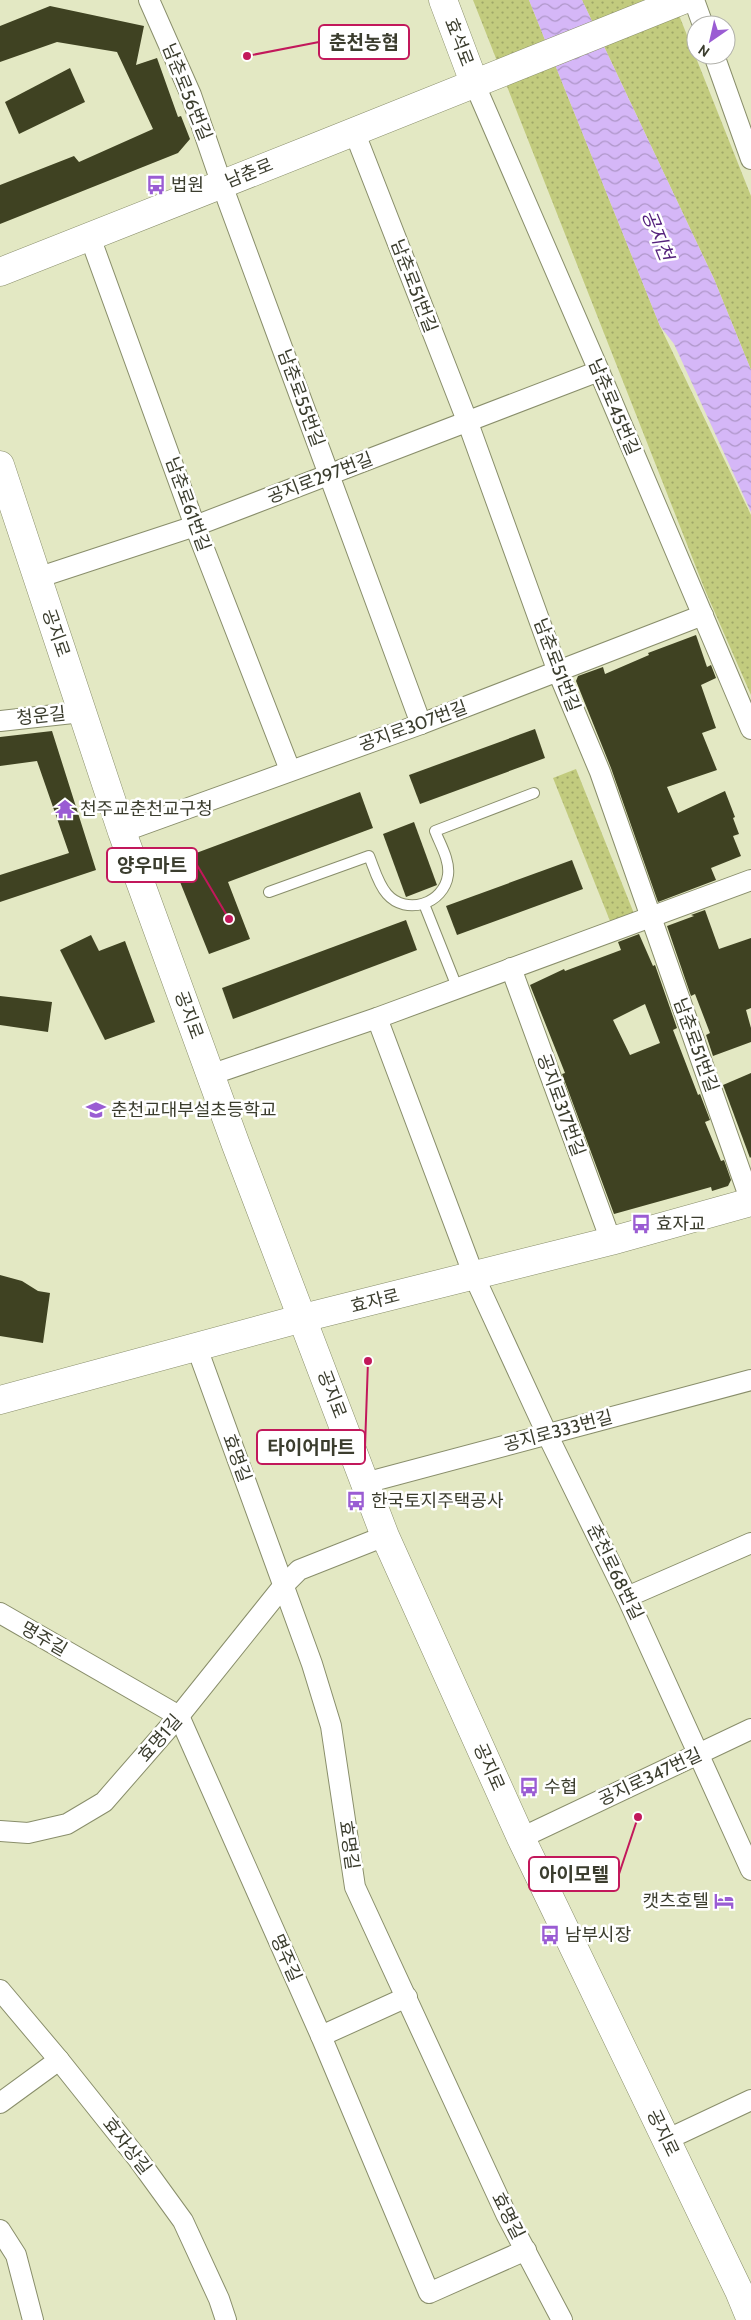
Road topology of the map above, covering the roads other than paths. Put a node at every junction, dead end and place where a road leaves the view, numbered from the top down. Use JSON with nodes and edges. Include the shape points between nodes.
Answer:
{"nodes":[{"id":1,"x":149,"y":0,"type":"edge"},
{"id":2,"x":443,"y":0,"type":"edge"},
{"id":3,"x":684,"y":1,"type":"edge"},
{"id":4,"x":695,"y":15,"type":"edge"},
{"id":5,"x":718,"y":65,"type":"edge"},
{"id":6,"x":487,"y":80,"type":"junction"},
{"id":7,"x":354,"y":131,"type":"junction"},
{"id":8,"x":751,"y":159,"type":"edge"},
{"id":9,"x":222,"y":185,"type":"junction"},
{"id":10,"x":90,"y":237,"type":"junction"},
{"id":11,"x":0,"y":272,"type":"edge"},
{"id":12,"x":600,"y":371,"type":"junction"},
{"id":13,"x":468,"y":423,"type":"junction"},
{"id":14,"x":0,"y":465,"type":"edge"},
{"id":15,"x":329,"y":474,"type":"junction"},
{"id":16,"x":195,"y":526,"type":"junction"},
{"id":17,"x":37,"y":578,"type":"junction"},
{"id":18,"x":703,"y":615,"type":"junction"},
{"id":19,"x":558,"y":672,"type":"junction"},
{"id":20,"x":82,"y":712,"type":"junction"},
{"id":21,"x":0,"y":721,"type":"edge"},
{"id":22,"x":421,"y":724,"type":"junction"},
{"id":23,"x":751,"y":729,"type":"edge"},
{"id":24,"x":290,"y":770,"type":"junction"},
{"id":25,"x":534,"y":793,"type":"dead end"},
{"id":26,"x":122,"y":832,"type":"junction"},
{"id":27,"x":751,"y":880,"type":"edge"},
{"id":28,"x":270,"y":892,"type":"dead end"},
{"id":29,"x":424,"y":904,"type":"junction"},
{"id":30,"x":650,"y":916,"type":"junction"},
{"id":31,"x":511,"y":968,"type":"junction"},
{"id":32,"x":457,"y":987,"type":"junction"},
{"id":33,"x":377,"y":1018,"type":"junction"},
{"id":34,"x":210,"y":1075,"type":"junction"},
{"id":35,"x":751,"y":1202,"type":"edge"},
{"id":36,"x":612,"y":1241,"type":"junction"},
{"id":37,"x":474,"y":1276,"type":"junction"},
{"id":38,"x":303,"y":1318,"type":"junction"},
{"id":39,"x":197,"y":1348,"type":"junction"},
{"id":40,"x":751,"y":1380,"type":"edge"},
{"id":41,"x":0,"y":1400,"type":"edge"},
{"id":42,"x":547,"y":1434,"type":"junction"},
{"id":43,"x":365,"y":1483,"type":"junction"},
{"id":44,"x":385,"y":1536,"type":"junction"},
{"id":45,"x":751,"y":1543,"type":"edge"},
{"id":46,"x":284,"y":1585,"type":"junction"},
{"id":47,"x":627,"y":1597,"type":"junction"},
{"id":48,"x":0,"y":1613,"type":"edge"},
{"id":49,"x":179,"y":1716,"type":"junction"},
{"id":50,"x":751,"y":1729,"type":"edge"},
{"id":51,"x":700,"y":1754,"type":"junction"},
{"id":52,"x":0,"y":1831,"type":"edge"},
{"id":53,"x":521,"y":1838,"type":"junction"},
{"id":54,"x":751,"y":1870,"type":"edge"},
{"id":55,"x":0,"y":1990,"type":"edge"},
{"id":56,"x":406,"y":1997,"type":"junction"},
{"id":57,"x":321,"y":2036,"type":"junction"},
{"id":58,"x":59,"y":2060,"type":"junction"},
{"id":59,"x":751,"y":2100,"type":"edge"},
{"id":60,"x":0,"y":2103,"type":"edge"},
{"id":61,"x":666,"y":2140,"type":"junction"},
{"id":62,"x":0,"y":2230,"type":"edge"},
{"id":63,"x":526,"y":2250,"type":"junction"},
{"id":64,"x":33,"y":2320,"type":"edge"},
{"id":65,"x":226,"y":2320,"type":"edge"},
{"id":66,"x":562,"y":2320,"type":"edge"},
{"id":67,"x":751,"y":2320,"type":"edge"}],
"edges":[{"from":1,"to":9,"type":"street","name":"남춘로56번길","via":[[191,95]]},
{"from":2,"to":6,"type":"street","name":"효석로"},
{"from":3,"to":4,"type":"street"},
{"from":3,"to":6,"type":"street","name":"남춘로"},
{"from":5,"to":8,"type":"street"},
{"from":6,"to":7,"type":"street","name":"남춘로"},
{"from":6,"to":12,"type":"street","name":"남춘로45번길"},
{"from":7,"to":9,"type":"street","name":"남춘로"},
{"from":7,"to":13,"type":"street","name":"남춘로51번길"},
{"from":9,"to":10,"type":"street","name":"남춘로"},
{"from":9,"to":15,"type":"street","name":"남춘로55번길"},
{"from":10,"to":11,"type":"street","name":"남춘로"},
{"from":10,"to":16,"type":"street","name":"남춘로61번길"},
{"from":12,"to":13,"type":"street","name":"공지로297번길"},
{"from":12,"to":18,"type":"street","name":"남춘로45번길"},
{"from":13,"to":15,"type":"street","name":"공지로297번길"},
{"from":13,"to":19,"type":"street","name":"남춘로51번길"},
{"from":14,"to":17,"type":"street","name":"공지로"},
{"from":15,"to":16,"type":"street","name":"공지로297번길"},
{"from":15,"to":22,"type":"street","name":"남춘로55번길"},
{"from":16,"to":17,"type":"street","name":"공지로297번길"},
{"from":16,"to":24,"type":"street","name":"남춘로61번길"},
{"from":17,"to":20,"type":"street","name":"공지로"},
{"from":18,"to":19,"type":"street","name":"공지로307번길"},
{"from":18,"to":23,"type":"street","name":"남춘로45번길"},
{"from":19,"to":22,"type":"street","name":"공지로307번길"},
{"from":19,"to":30,"type":"street","name":"남춘로51번길","via":[[600,772]]},
{"from":20,"to":21,"type":"street","name":"청운길"},
{"from":20,"to":26,"type":"street","name":"공지로"},
{"from":22,"to":24,"type":"street","name":"공지로307번길"},
{"from":24,"to":26,"type":"street","name":"공지로307번길"},
{"from":25,"to":29,"type":"lane","via":[[435,831],[447,862],[448,874],[438,895]]},
{"from":26,"to":34,"type":"street","name":"공지로"},
{"from":27,"to":30,"type":"street"},
{"from":28,"to":29,"type":"lane","via":[[369,856],[380,885],[396,902],[407,906]]},
{"from":29,"to":32,"type":"lane"},
{"from":30,"to":31,"type":"street"},
{"from":30,"to":35,"type":"street","name":"남춘로51번길"},
{"from":31,"to":32,"type":"street"},
{"from":31,"to":36,"type":"street","name":"공지로317번길"},
{"from":32,"to":33,"type":"street"},
{"from":33,"to":34,"type":"street"},
{"from":33,"to":37,"type":"street"},
{"from":34,"to":38,"type":"street","name":"공지로"},
{"from":35,"to":36,"type":"street","name":"효자로"},
{"from":36,"to":37,"type":"street","name":"효자로"},
{"from":37,"to":38,"type":"street","name":"효자로"},
{"from":37,"to":42,"type":"street","name":"춘천로68번길"},
{"from":38,"to":39,"type":"street","name":"효자로"},
{"from":38,"to":43,"type":"street","name":"공지로"},
{"from":39,"to":41,"type":"street","name":"효자로"},
{"from":39,"to":46,"type":"street","name":"효명길"},
{"from":40,"to":42,"type":"street","name":"공지로333번길"},
{"from":42,"to":43,"type":"street","name":"공지로333번길"},
{"from":42,"to":47,"type":"street","name":"춘천로68번길"},
{"from":43,"to":44,"type":"street","name":"공지로"},
{"from":44,"to":46,"type":"street","name":"효명1길","via":[[299,1570]]},
{"from":44,"to":53,"type":"street","name":"공지로"},
{"from":45,"to":47,"type":"street"},
{"from":46,"to":49,"type":"street","name":"효명1길"},
{"from":46,"to":56,"type":"street","name":"효명길","via":[[331,1726],[355,1887]]},
{"from":47,"to":51,"type":"street","name":"춘천로68번길"},
{"from":48,"to":49,"type":"street","name":"명주길"},
{"from":49,"to":52,"type":"street","name":"효명1길","via":[[104,1802],[68,1824],[28,1833]]},
{"from":49,"to":57,"type":"street","name":"명주길"},
{"from":50,"to":51,"type":"street","name":"공지로347번길"},
{"from":51,"to":53,"type":"street","name":"공지로347번길"},
{"from":51,"to":54,"type":"street","name":"춘천로68번길"},
{"from":53,"to":61,"type":"street","name":"공지로"},
{"from":55,"to":58,"type":"street","name":"효자상길"},
{"from":56,"to":57,"type":"street"},
{"from":56,"to":63,"type":"street","name":"효명길","via":[[506,2214]]},
{"from":57,"to":63,"type":"street","name":"명주길","via":[[429,2293]]},
{"from":58,"to":60,"type":"street"},
{"from":58,"to":65,"type":"street","name":"효자상길","via":[[183,2221]]},
{"from":59,"to":61,"type":"street"},
{"from":61,"to":67,"type":"street","name":"공지로"},
{"from":62,"to":64,"type":"street","via":[[16,2255]]},
{"from":63,"to":66,"type":"street","name":"효명길"}]}
